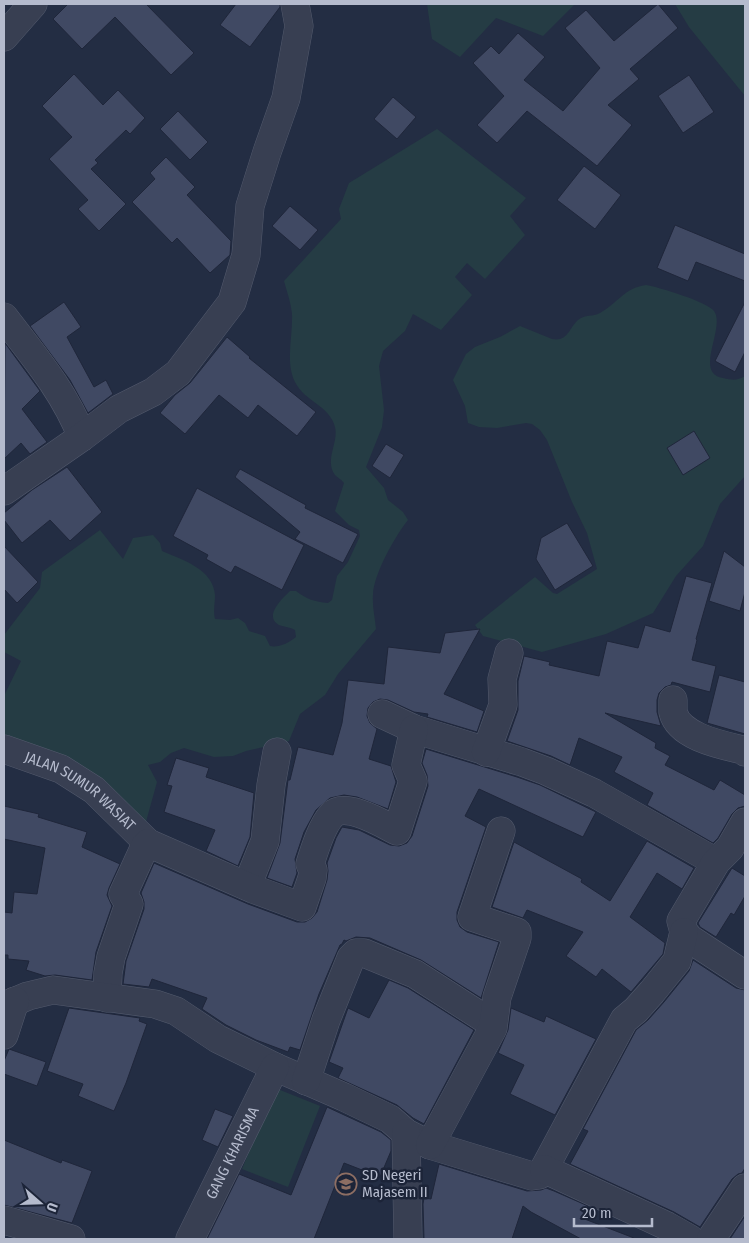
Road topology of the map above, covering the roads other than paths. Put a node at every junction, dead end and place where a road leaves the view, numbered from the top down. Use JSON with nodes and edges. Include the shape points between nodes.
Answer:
{"nodes":[{"id":1,"x":33,"y":4,"type":"edge"},
{"id":2,"x":295,"y":4,"type":"edge"},
{"id":3,"x":4,"y":37,"type":"edge"},
{"id":4,"x":4,"y":317,"type":"edge"},
{"id":5,"x":82,"y":437,"type":"junction"},
{"id":6,"x":4,"y":490,"type":"edge"},
{"id":7,"x":509,"y":653,"type":"dead end"},
{"id":8,"x":673,"y":700,"type":"dead end"},
{"id":9,"x":382,"y":714,"type":"dead end"},
{"id":10,"x":414,"y":729,"type":"junction"},
{"id":11,"x":4,"y":749,"type":"edge"},
{"id":12,"x":277,"y":752,"type":"dead end"},
{"id":13,"x":486,"y":752,"type":"junction"},
{"id":14,"x":745,"y":752,"type":"edge"},
{"id":15,"x":745,"y":822,"type":"edge"},
{"id":16,"x":501,"y":831,"type":"dead end"},
{"id":17,"x":148,"y":843,"type":"junction"},
{"id":18,"x":716,"y":862,"type":"junction"},
{"id":19,"x":247,"y":886,"type":"junction"},
{"id":20,"x":684,"y":932,"type":"junction"},
{"id":21,"x":745,"y":975,"type":"edge"},
{"id":22,"x":107,"y":998,"type":"junction"},
{"id":23,"x":9,"y":1004,"type":"edge"},
{"id":24,"x":493,"y":1024,"type":"junction"},
{"id":25,"x":4,"y":1035,"type":"edge"},
{"id":26,"x":275,"y":1067,"type":"junction"},
{"id":27,"x":306,"y":1081,"type":"junction"},
{"id":28,"x":406,"y":1133,"type":"junction"},
{"id":29,"x":430,"y":1145,"type":"junction"},
{"id":30,"x":544,"y":1169,"type":"junction"},
{"id":31,"x":745,"y":1188,"type":"edge"},
{"id":32,"x":4,"y":1220,"type":"edge"},
{"id":33,"x":71,"y":1239,"type":"edge"},
{"id":34,"x":190,"y":1239,"type":"edge"},
{"id":35,"x":408,"y":1239,"type":"edge"},
{"id":36,"x":690,"y":1239,"type":"edge"},
{"id":37,"x":711,"y":1239,"type":"edge"}],
"edges":[{"from":1,"to":3,"type":"street"},
{"from":2,"to":5,"type":"street","via":[[299,26],[286,98],[250,206],[246,255],[232,302],[178,373],[153,392],[119,409]]},
{"from":4,"to":5,"type":"street","via":[[57,388]]},
{"from":5,"to":6,"type":"street"},
{"from":7,"to":13,"type":"street","via":[[502,679],[503,705]]},
{"from":8,"to":14,"type":"street","via":[[674,713],[686,730]]},
{"from":9,"to":10,"type":"street"},
{"from":10,"to":13,"type":"street"},
{"from":10,"to":19,"type":"street","via":[[406,765],[413,781],[397,830],[360,813],[342,810],[332,814],[310,864],[312,878],[302,907]]},
{"from":11,"to":17,"type":"street","name":"JALAN SUMUR WASIAT","via":[[61,769],[94,790]]},
{"from":12,"to":19,"type":"street","via":[[265,842]]},
{"from":13,"to":18,"type":"street","via":[[522,762],[594,793]]},
{"from":15,"to":18,"type":"street","via":[[730,848]]},
{"from":16,"to":24,"type":"street","via":[[472,917],[517,932],[497,997]]},
{"from":17,"to":19,"type":"street"},
{"from":17,"to":22,"type":"street","via":[[124,894],[129,904],[111,957]]},
{"from":18,"to":20,"type":"street","via":[[681,921]]},
{"from":20,"to":21,"type":"street"},
{"from":20,"to":30,"type":"street","via":[[677,961],[624,1020]]},
{"from":22,"to":23,"type":"street","via":[[53,990]]},
{"from":22,"to":26,"type":"street","via":[[176,1010],[218,1039]]},
{"from":23,"to":25,"type":"street"},
{"from":24,"to":27,"type":"street","via":[[415,974],[364,953],[356,953],[351,958],[326,1020]]},
{"from":24,"to":29,"type":"street"},
{"from":26,"to":27,"type":"street"},
{"from":26,"to":34,"type":"street","name":"GANG KHARISMA"},
{"from":27,"to":28,"type":"street","via":[[390,1119]]},
{"from":28,"to":29,"type":"street"},
{"from":28,"to":35,"type":"street"},
{"from":29,"to":30,"type":"street","via":[[532,1176],[539,1175]]},
{"from":30,"to":36,"type":"street"},
{"from":31,"to":37,"type":"street"},
{"from":32,"to":33,"type":"street"}]}
